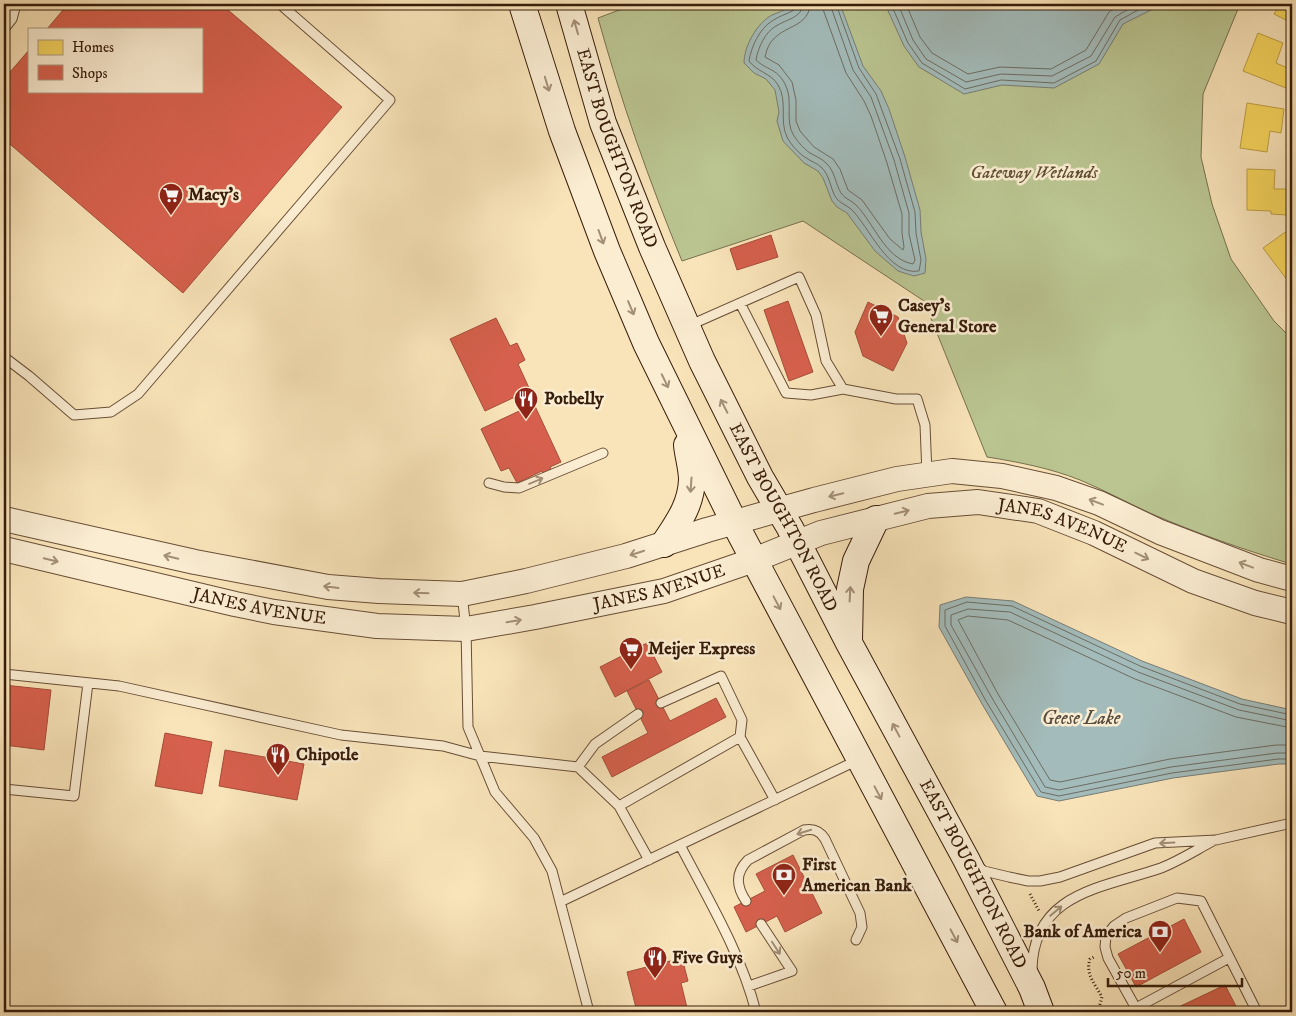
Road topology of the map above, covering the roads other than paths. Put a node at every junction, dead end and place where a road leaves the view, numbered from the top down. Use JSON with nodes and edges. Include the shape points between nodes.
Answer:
{"nodes":[{"id":1,"x":16,"y":4,"type":"edge"},
{"id":2,"x":280,"y":4,"type":"edge"},
{"id":3,"x":522,"y":4,"type":"edge"},
{"id":4,"x":569,"y":4,"type":"edge"},
{"id":5,"x":4,"y":29,"type":"edge"},
{"id":6,"x":740,"y":303,"type":"junction"},
{"id":7,"x":687,"y":327,"type":"junction"},
{"id":8,"x":4,"y":358,"type":"edge"},
{"id":9,"x":843,"y":389,"type":"junction"},
{"id":10,"x":683,"y":419,"type":"junction"},
{"id":11,"x":603,"y":453,"type":"dead end"},
{"id":12,"x":927,"y":475,"type":"junction"},
{"id":13,"x":489,"y":483,"type":"dead end"},
{"id":14,"x":780,"y":510,"type":"junction"},
{"id":15,"x":4,"y":519,"type":"edge"},
{"id":16,"x":876,"y":519,"type":"junction"},
{"id":17,"x":734,"y":522,"type":"junction"},
{"id":18,"x":664,"y":544,"type":"junction"},
{"id":19,"x":798,"y":544,"type":"junction"},
{"id":20,"x":4,"y":549,"type":"edge"},
{"id":21,"x":754,"y":560,"type":"junction"},
{"id":22,"x":1292,"y":579,"type":"edge"},
{"id":23,"x":462,"y":594,"type":"junction"},
{"id":24,"x":1292,"y":612,"type":"edge"},
{"id":25,"x":466,"y":629,"type":"junction"},
{"id":26,"x":849,"y":643,"type":"junction"},
{"id":27,"x":4,"y":674,"type":"edge"},
{"id":28,"x":88,"y":682,"type":"junction"},
{"id":29,"x":661,"y":703,"type":"dead end"},
{"id":30,"x":638,"y":714,"type":"dead end"},
{"id":31,"x":740,"y":737,"type":"junction"},
{"id":32,"x":480,"y":756,"type":"junction"},
{"id":33,"x":860,"y":759,"type":"junction"},
{"id":34,"x":578,"y":767,"type":"junction"},
{"id":35,"x":4,"y":789,"type":"edge"},
{"id":36,"x":775,"y":800,"type":"junction"},
{"id":37,"x":619,"y":806,"type":"junction"},
{"id":38,"x":1292,"y":823,"type":"edge"},
{"id":39,"x":1216,"y":840,"type":"junction"},
{"id":40,"x":680,"y":845,"type":"junction"},
{"id":41,"x":966,"y":859,"type":"junction"},
{"id":42,"x":649,"y":860,"type":"junction"},
{"id":43,"x":746,"y":901,"type":"dead end"},
{"id":44,"x":560,"y":902,"type":"junction"},
{"id":45,"x":761,"y":924,"type":"dead end"},
{"id":46,"x":856,"y":940,"type":"dead end"},
{"id":47,"x":1229,"y":958,"type":"junction"},
{"id":48,"x":749,"y":986,"type":"junction"},
{"id":49,"x":1032,"y":988,"type":"junction"},
{"id":50,"x":1137,"y":1010,"type":"edge"},
{"id":51,"x":589,"y":1012,"type":"edge"},
{"id":52,"x":756,"y":1012,"type":"edge"},
{"id":53,"x":994,"y":1012,"type":"edge"},
{"id":54,"x":1041,"y":1012,"type":"edge"},
{"id":55,"x":1257,"y":1012,"type":"edge"}],
"edges":[{"from":1,"to":5,"type":"lane","via":[[12,19]]},
{"from":2,"to":8,"type":"lane","via":[[390,100],[138,394],[111,412],[74,414]]},
{"from":3,"to":10,"type":"main road","one_way":true,"via":[[562,131],[607,252]]},
{"from":7,"to":4,"type":"main road","name":"EAST BOUGHTON ROAD","one_way":true,"via":[[603,122]]},
{"from":6,"to":7,"type":"lane"},
{"from":6,"to":9,"type":"lane","via":[[786,393],[810,396]]},
{"from":6,"to":9,"type":"lane","via":[[799,277],[816,315],[826,361]]},
{"from":14,"to":7,"type":"main road","name":"EAST BOUGHTON ROAD","one_way":true,"via":[[760,478]]},
{"from":9,"to":12,"type":"lane","via":[[896,399],[917,399],[926,425]]},
{"from":10,"to":17,"type":"main road"},
{"from":10,"to":18,"type":"main road","one_way":true,"via":[[692,479],[690,497]]},
{"from":13,"to":11,"type":"lane","one_way":true,"via":[[519,488]]},
{"from":12,"to":14,"type":"street","name":"JANES AVENUE","one_way":true,"via":[[897,479]]},
{"from":22,"to":12,"type":"street","name":"JANES AVENUE","one_way":true,"via":[[1259,570],[1160,532],[1099,503],[1056,488],[1002,476],[952,471]]},
{"from":14,"to":17,"type":"street","name":"JANES AVENUE"},
{"from":14,"to":19,"type":"main road","name":"EAST BOUGHTON ROAD"},
{"from":23,"to":15,"type":"street","name":"JANES AVENUE","one_way":true,"via":[[328,587],[195,562]]},
{"from":16,"to":19,"type":"street","name":"JANES AVENUE","via":[[821,533]]},
{"from":16,"to":24,"type":"street","name":"JANES AVENUE","one_way":true,"via":[[928,506],[978,502],[1038,511],[1094,533],[1194,580],[1255,603]]},
{"from":26,"to":16,"type":"main road","one_way":true,"via":[[850,589],[856,561]]},
{"from":17,"to":18,"type":"street","name":"JANES AVENUE"},
{"from":17,"to":21,"type":"main road"},
{"from":18,"to":23,"type":"street","name":"JANES AVENUE","one_way":true,"via":[[526,582]]},
{"from":19,"to":21,"type":"street","name":"JANES AVENUE"},
{"from":19,"to":26,"type":"main road","name":"EAST BOUGHTON ROAD"},
{"from":20,"to":25,"type":"street","name":"JANES AVENUE","one_way":true,"via":[[274,612],[377,626]]},
{"from":25,"to":21,"type":"street","name":"JANES AVENUE","one_way":true,"via":[[664,590]]},
{"from":21,"to":33,"type":"main road","one_way":true},
{"from":23,"to":25,"type":"lane"},
{"from":25,"to":32,"type":"lane","via":[[468,727]]},
{"from":41,"to":26,"type":"main road","name":"EAST BOUGHTON ROAD","one_way":true},
{"from":27,"to":28,"type":"lane"},
{"from":28,"to":32,"type":"lane","via":[[341,735],[443,746]]},
{"from":28,"to":35,"type":"lane","via":[[74,796]]},
{"from":29,"to":31,"type":"lane","via":[[721,676],[742,720]]},
{"from":30,"to":34,"type":"lane","via":[[594,744]]},
{"from":31,"to":36,"type":"lane"},
{"from":31,"to":37,"type":"lane"},
{"from":32,"to":34,"type":"lane"},
{"from":32,"to":44,"type":"lane","via":[[495,792],[534,838],[552,872]]},
{"from":33,"to":36,"type":"lane"},
{"from":33,"to":53,"type":"main road","one_way":true},
{"from":34,"to":37,"type":"lane"},
{"from":36,"to":40,"type":"lane"},
{"from":37,"to":42,"type":"lane"},
{"from":38,"to":39,"type":"lane"},
{"from":39,"to":41,"type":"lane","one_way":true,"via":[[1155,843],[1040,881],[984,870]]},
{"from":49,"to":39,"type":"lane","one_way":true,"via":[[1032,956],[1038,935],[1051,914],[1076,895],[1164,867]]},
{"from":40,"to":42,"type":"lane"},
{"from":40,"to":48,"type":"lane"},
{"from":41,"to":49,"type":"main road","name":"EAST BOUGHTON ROAD"},
{"from":42,"to":44,"type":"lane"},
{"from":46,"to":43,"type":"lane","one_way":true,"via":[[862,928],[860,913],[825,839],[814,830],[804,830],[743,865],[738,887]]},
{"from":44,"to":51,"type":"lane"},
{"from":45,"to":48,"type":"lane","one_way":true,"via":[[792,972]]},
{"from":47,"to":50,"type":"lane"},
{"from":47,"to":50,"type":"lane","via":[[1201,901],[1177,898],[1126,918],[1106,936],[1105,947]]},
{"from":47,"to":55,"type":"lane"},
{"from":48,"to":52,"type":"lane"},
{"from":49,"to":54,"type":"main road","name":"EAST BOUGHTON ROAD"}]}
